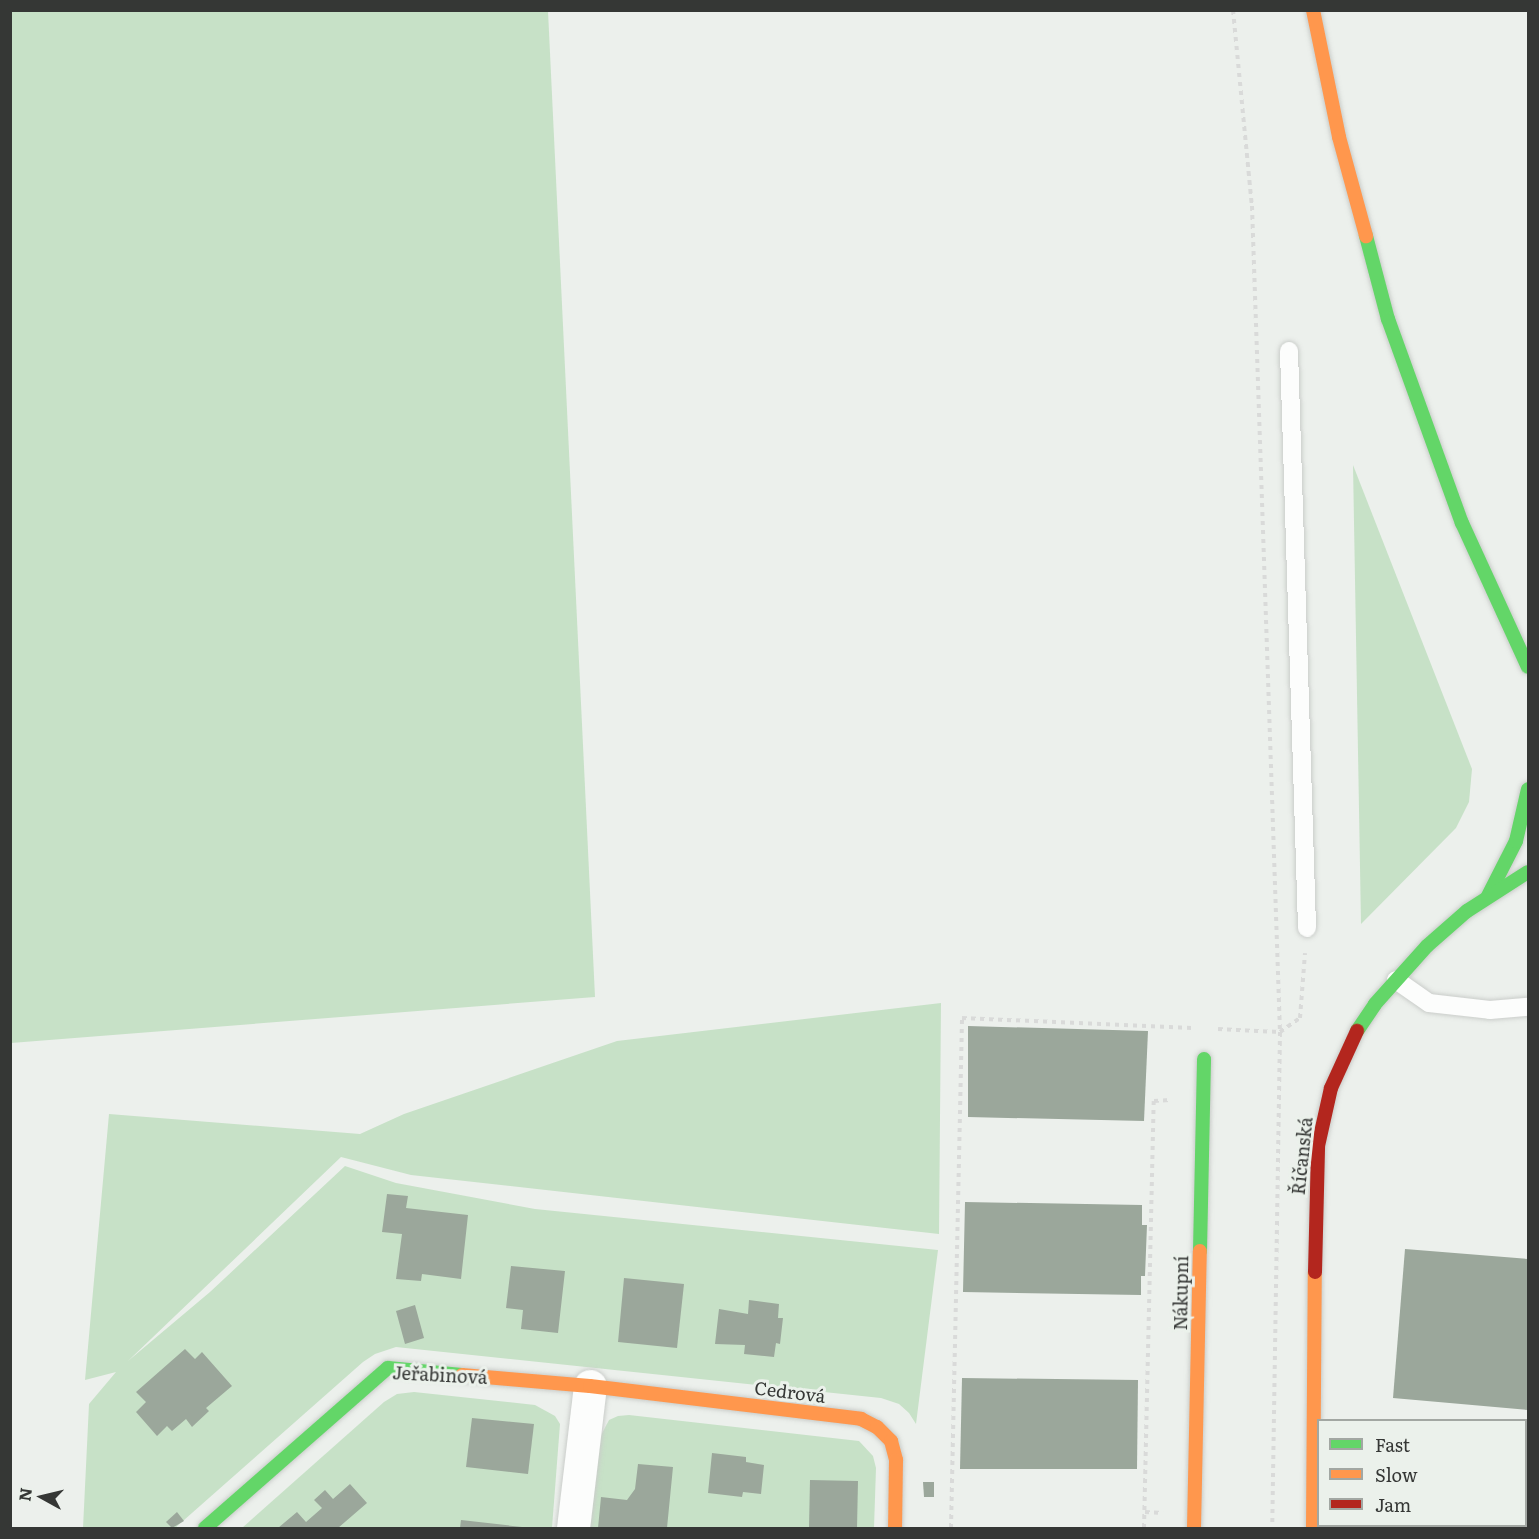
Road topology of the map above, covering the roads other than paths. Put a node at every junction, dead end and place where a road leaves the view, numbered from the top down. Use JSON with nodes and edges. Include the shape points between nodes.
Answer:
{"nodes":[{"id":1,"x":1313,"y":10,"type":"edge"},
{"id":2,"x":1289,"y":351,"type":"dead end"},
{"id":3,"x":1520,"y":652,"type":"junction"},
{"id":4,"x":1528,"y":667,"type":"edge"},
{"id":5,"x":1528,"y":683,"type":"edge"},
{"id":6,"x":1528,"y":789,"type":"edge"},
{"id":7,"x":1528,"y":872,"type":"edge"},
{"id":8,"x":1487,"y":898,"type":"junction"},
{"id":9,"x":1306,"y":928,"type":"road end"},
{"id":10,"x":1396,"y":980,"type":"junction"},
{"id":11,"x":1528,"y":1007,"type":"edge"},
{"id":12,"x":1204,"y":1059,"type":"dead end"},
{"id":13,"x":590,"y":1386,"type":"junction"},
{"id":14,"x":205,"y":1528,"type":"edge"},
{"id":15,"x":573,"y":1528,"type":"edge"},
{"id":16,"x":895,"y":1528,"type":"edge"},
{"id":17,"x":1194,"y":1528,"type":"edge"},
{"id":18,"x":1313,"y":1528,"type":"edge"}],
"edges":[{"from":1,"to":3,"type":"main road","via":[[1339,137],[1388,319],[1462,523]]},
{"from":2,"to":9,"type":"lane"},
{"from":3,"to":4,"type":"main road"},
{"from":3,"to":5,"type":"main road"},
{"from":6,"to":8,"type":"main road","via":[[1516,841]]},
{"from":7,"to":8,"type":"main road","name":"Říčanská"},
{"from":8,"to":10,"type":"main road","name":"Říčanská","via":[[1427,946]]},
{"from":10,"to":11,"type":"lane","via":[[1429,1003],[1490,1010]]},
{"from":10,"to":18,"type":"main road","name":"Říčanská","via":[[1369,1013],[1342,1060],[1328,1097],[1318,1146]]},
{"from":12,"to":17,"type":"main road","name":"Nákupní"},
{"from":13,"to":14,"type":"main road","name":"Jeřabinová","via":[[388,1368]]},
{"from":13,"to":15,"type":"street"},
{"from":13,"to":16,"type":"main road","name":"Cedrová","via":[[861,1419],[877,1427],[891,1441],[896,1460]]}]}
